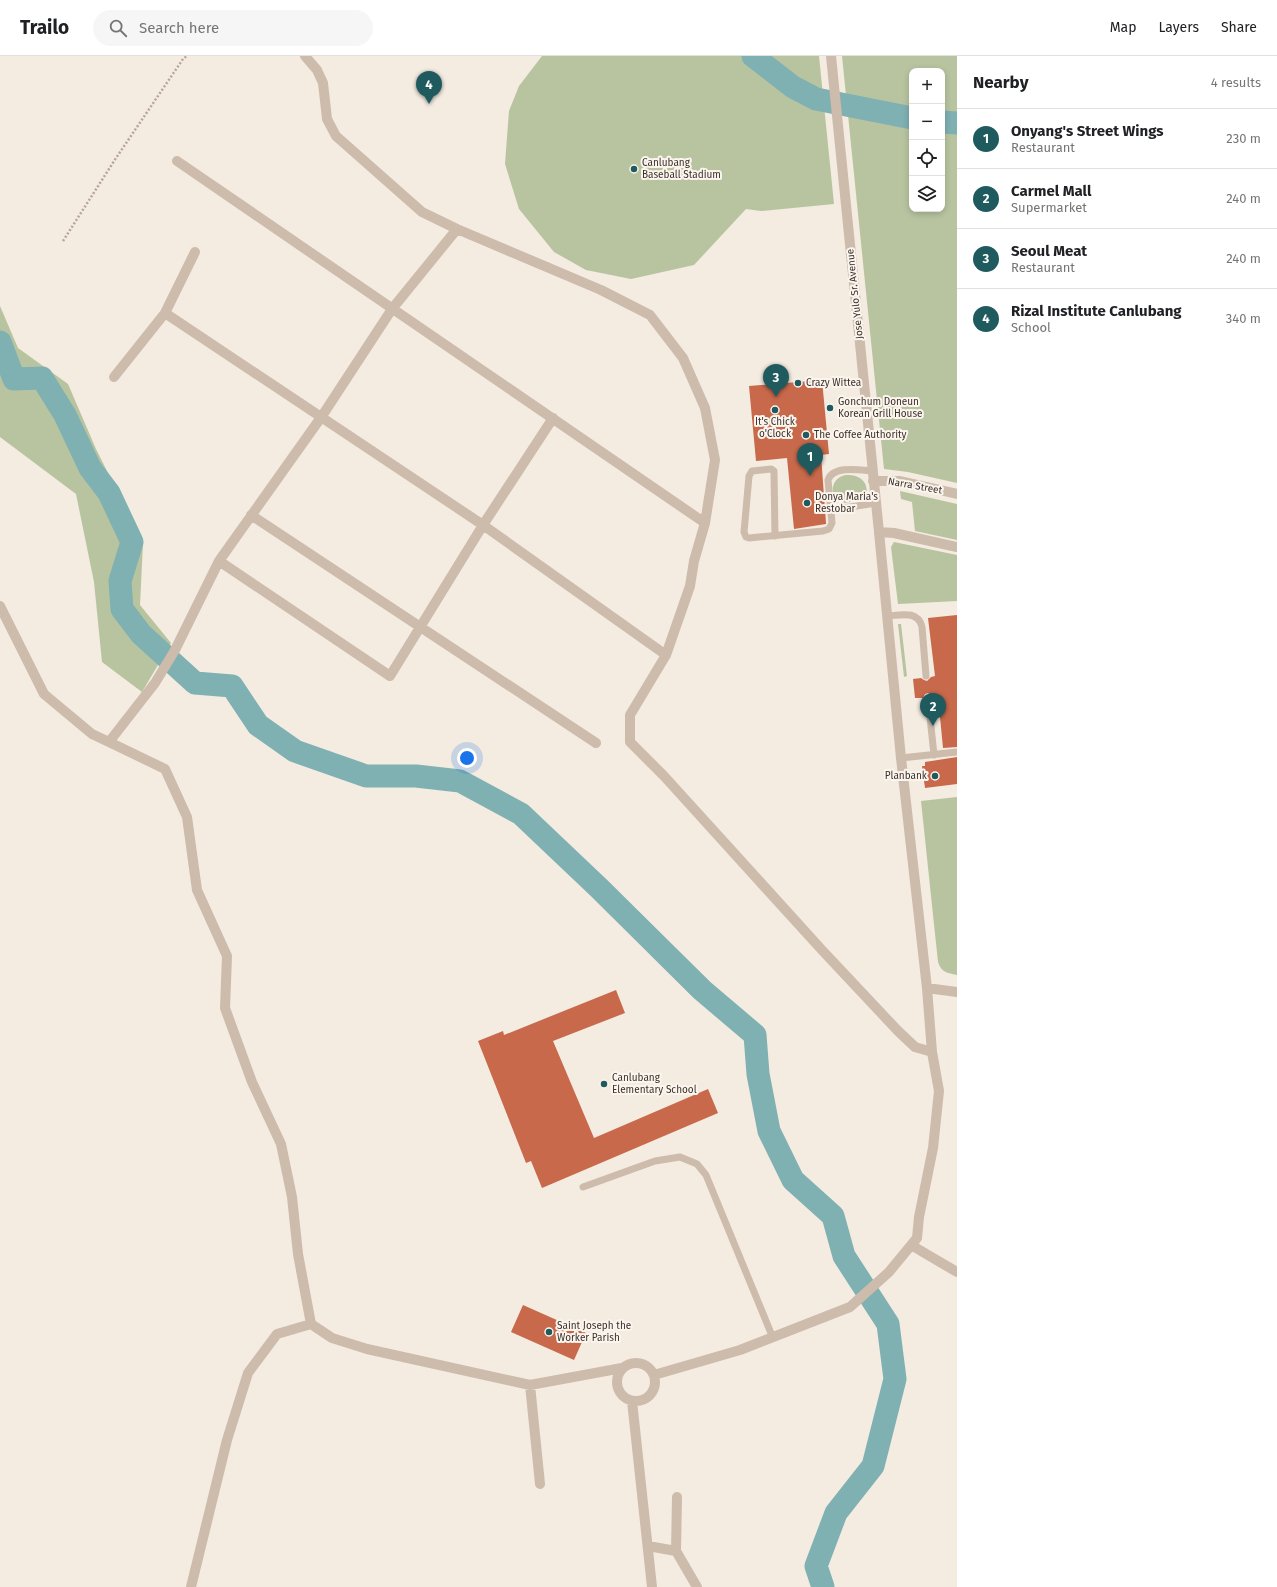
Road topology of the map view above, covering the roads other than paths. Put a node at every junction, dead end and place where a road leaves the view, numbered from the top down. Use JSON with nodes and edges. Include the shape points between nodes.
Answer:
{"nodes":[{"id":1,"x":305,"y":56,"type":"edge"},
{"id":2,"x":831,"y":59,"type":"edge"},
{"id":3,"x":177,"y":161,"type":"dead end"},
{"id":4,"x":457,"y":230,"type":"junction"},
{"id":5,"x":195,"y":252,"type":"dead end"},
{"id":6,"x":392,"y":309,"type":"junction"},
{"id":7,"x":165,"y":313,"type":"junction"},
{"id":8,"x":114,"y":377,"type":"dead end"},
{"id":9,"x":322,"y":416,"type":"junction"},
{"id":10,"x":553,"y":418,"type":"junction"},
{"id":11,"x":873,"y":476,"type":"junction"},
{"id":12,"x":957,"y":494,"type":"edge"},
{"id":13,"x":876,"y":503,"type":"junction"},
{"id":14,"x":831,"y":510,"type":"junction"},
{"id":15,"x":251,"y":515,"type":"junction"},
{"id":16,"x":705,"y":523,"type":"junction"},
{"id":17,"x":483,"y":525,"type":"junction"},
{"id":18,"x":879,"y":532,"type":"junction"},
{"id":19,"x":775,"y":536,"type":"junction"},
{"id":20,"x":957,"y":547,"type":"edge"},
{"id":21,"x":219,"y":561,"type":"junction"},
{"id":22,"x":0,"y":606,"type":"edge"},
{"id":23,"x":887,"y":616,"type":"junction"},
{"id":24,"x":421,"y":627,"type":"junction"},
{"id":25,"x":666,"y":655,"type":"junction"},
{"id":26,"x":926,"y":676,"type":"dead end"},
{"id":27,"x":928,"y":698,"type":"dead end"},
{"id":28,"x":108,"y":742,"type":"junction"},
{"id":29,"x":596,"y":743,"type":"dead end"},
{"id":30,"x":957,"y":752,"type":"edge"},
{"id":31,"x":934,"y":755,"type":"junction"},
{"id":32,"x":901,"y":758,"type":"junction"},
{"id":33,"x":927,"y":988,"type":"junction"},
{"id":34,"x":957,"y":992,"type":"edge"},
{"id":35,"x":932,"y":1052,"type":"junction"},
{"id":36,"x":583,"y":1187,"type":"dead end"},
{"id":37,"x":911,"y":1245,"type":"junction"},
{"id":38,"x":957,"y":1272,"type":"edge"},
{"id":39,"x":311,"y":1324,"type":"junction"},
{"id":40,"x":773,"y":1338,"type":"junction"},
{"id":41,"x":622,"y":1368,"type":"junction"},
{"id":42,"x":654,"y":1375,"type":"junction"},
{"id":43,"x":530,"y":1385,"type":"junction"},
{"id":44,"x":632,"y":1401,"type":"junction"},
{"id":45,"x":540,"y":1484,"type":"dead end"},
{"id":46,"x":678,"y":1497,"type":"dead end"},
{"id":47,"x":648,"y":1546,"type":"junction"},
{"id":48,"x":676,"y":1551,"type":"junction"},
{"id":49,"x":191,"y":1587,"type":"edge"},
{"id":50,"x":652,"y":1587,"type":"edge"},
{"id":51,"x":697,"y":1587,"type":"edge"}],
"edges":[{"from":1,"to":4,"type":"street","via":[[317,70],[323,83],[327,119],[336,136],[422,212]]},
{"from":2,"to":11,"type":"street","name":"Jose Yulo Sr. Avenue"},
{"from":3,"to":6,"type":"street"},
{"from":4,"to":6,"type":"street"},
{"from":4,"to":16,"type":"street","via":[[601,290],[650,316],[683,358],[705,408],[715,460]]},
{"from":5,"to":7,"type":"street"},
{"from":6,"to":9,"type":"street"},
{"from":6,"to":10,"type":"street"},
{"from":7,"to":8,"type":"street"},
{"from":7,"to":9,"type":"street"},
{"from":9,"to":15,"type":"street"},
{"from":9,"to":17,"type":"street"},
{"from":10,"to":16,"type":"street"},
{"from":10,"to":17,"type":"street"},
{"from":11,"to":12,"type":"street","name":"Narra Street"},
{"from":11,"to":13,"type":"street","name":"Jose Yulo Sr. Avenue"},
{"from":11,"to":14,"type":"lane","via":[[845,470],[830,475],[828,480]]},
{"from":13,"to":14,"type":"lane"},
{"from":13,"to":18,"type":"street","name":"Jose Yulo Sr. Avenue"},
{"from":14,"to":19,"type":"lane","via":[[832,523],[826,530]]},
{"from":15,"to":21,"type":"street"},
{"from":15,"to":24,"type":"street"},
{"from":16,"to":25,"type":"street","via":[[690,586]]},
{"from":17,"to":24,"type":"street"},
{"from":17,"to":25,"type":"street"},
{"from":18,"to":20,"type":"street"},
{"from":18,"to":23,"type":"street","name":"Jose Yulo Sr. Avenue"},
{"from":19,"to":19,"type":"lane","via":[[745,536],[748,476],[754,470],[774,471]]},
{"from":21,"to":24,"type":"street","via":[[390,676]]},
{"from":21,"to":28,"type":"street","via":[[175,650],[155,683]]},
{"from":22,"to":28,"type":"street","via":[[44,694],[92,734]]},
{"from":23,"to":26,"type":"lane","via":[[909,614],[919,620],[922,627]]},
{"from":23,"to":32,"type":"street","name":"Jose Yulo Sr. Avenue"},
{"from":24,"to":29,"type":"street"},
{"from":25,"to":35,"type":"street","via":[[630,715],[630,742],[898,1030],[915,1046]]},
{"from":27,"to":31,"type":"lane"},
{"from":28,"to":39,"type":"street","via":[[165,769],[187,817],[197,890],[227,956],[225,1008],[252,1082],[281,1144],[292,1197],[298,1254]]},
{"from":30,"to":31,"type":"lane"},
{"from":31,"to":32,"type":"lane"},
{"from":32,"to":33,"type":"street","name":"Jose Yulo Sr. Avenue"},
{"from":33,"to":34,"type":"street"},
{"from":33,"to":35,"type":"street","name":"Jose Yulo Sr. Avenue"},
{"from":35,"to":37,"type":"street","name":"Jose Yulo Sr. Avenue","via":[[939,1091],[933,1148],[917,1238]]},
{"from":36,"to":40,"type":"lane","via":[[655,1161],[680,1157],[696,1164],[706,1175]]},
{"from":37,"to":38,"type":"street"},
{"from":37,"to":40,"type":"street","name":"Jose Yulo Sr. Avenue","via":[[889,1272],[850,1307]]},
{"from":39,"to":43,"type":"street","via":[[332,1338],[367,1349]]},
{"from":39,"to":49,"type":"street","via":[[277,1334],[248,1373],[227,1440]]},
{"from":40,"to":42,"type":"street","name":"Jose Yulo Sr. Avenue"},
{"from":41,"to":42,"type":"street","via":[[634,1362],[646,1365]]},
{"from":41,"to":43,"type":"street"},
{"from":41,"to":44,"type":"street","via":[[617,1380],[621,1393]]},
{"from":42,"to":44,"type":"street","via":[[654,1388],[645,1399]]},
{"from":43,"to":45,"type":"street"},
{"from":44,"to":47,"type":"street"},
{"from":46,"to":48,"type":"street"},
{"from":47,"to":48,"type":"street"},
{"from":47,"to":50,"type":"street"},
{"from":48,"to":51,"type":"street"}]}
